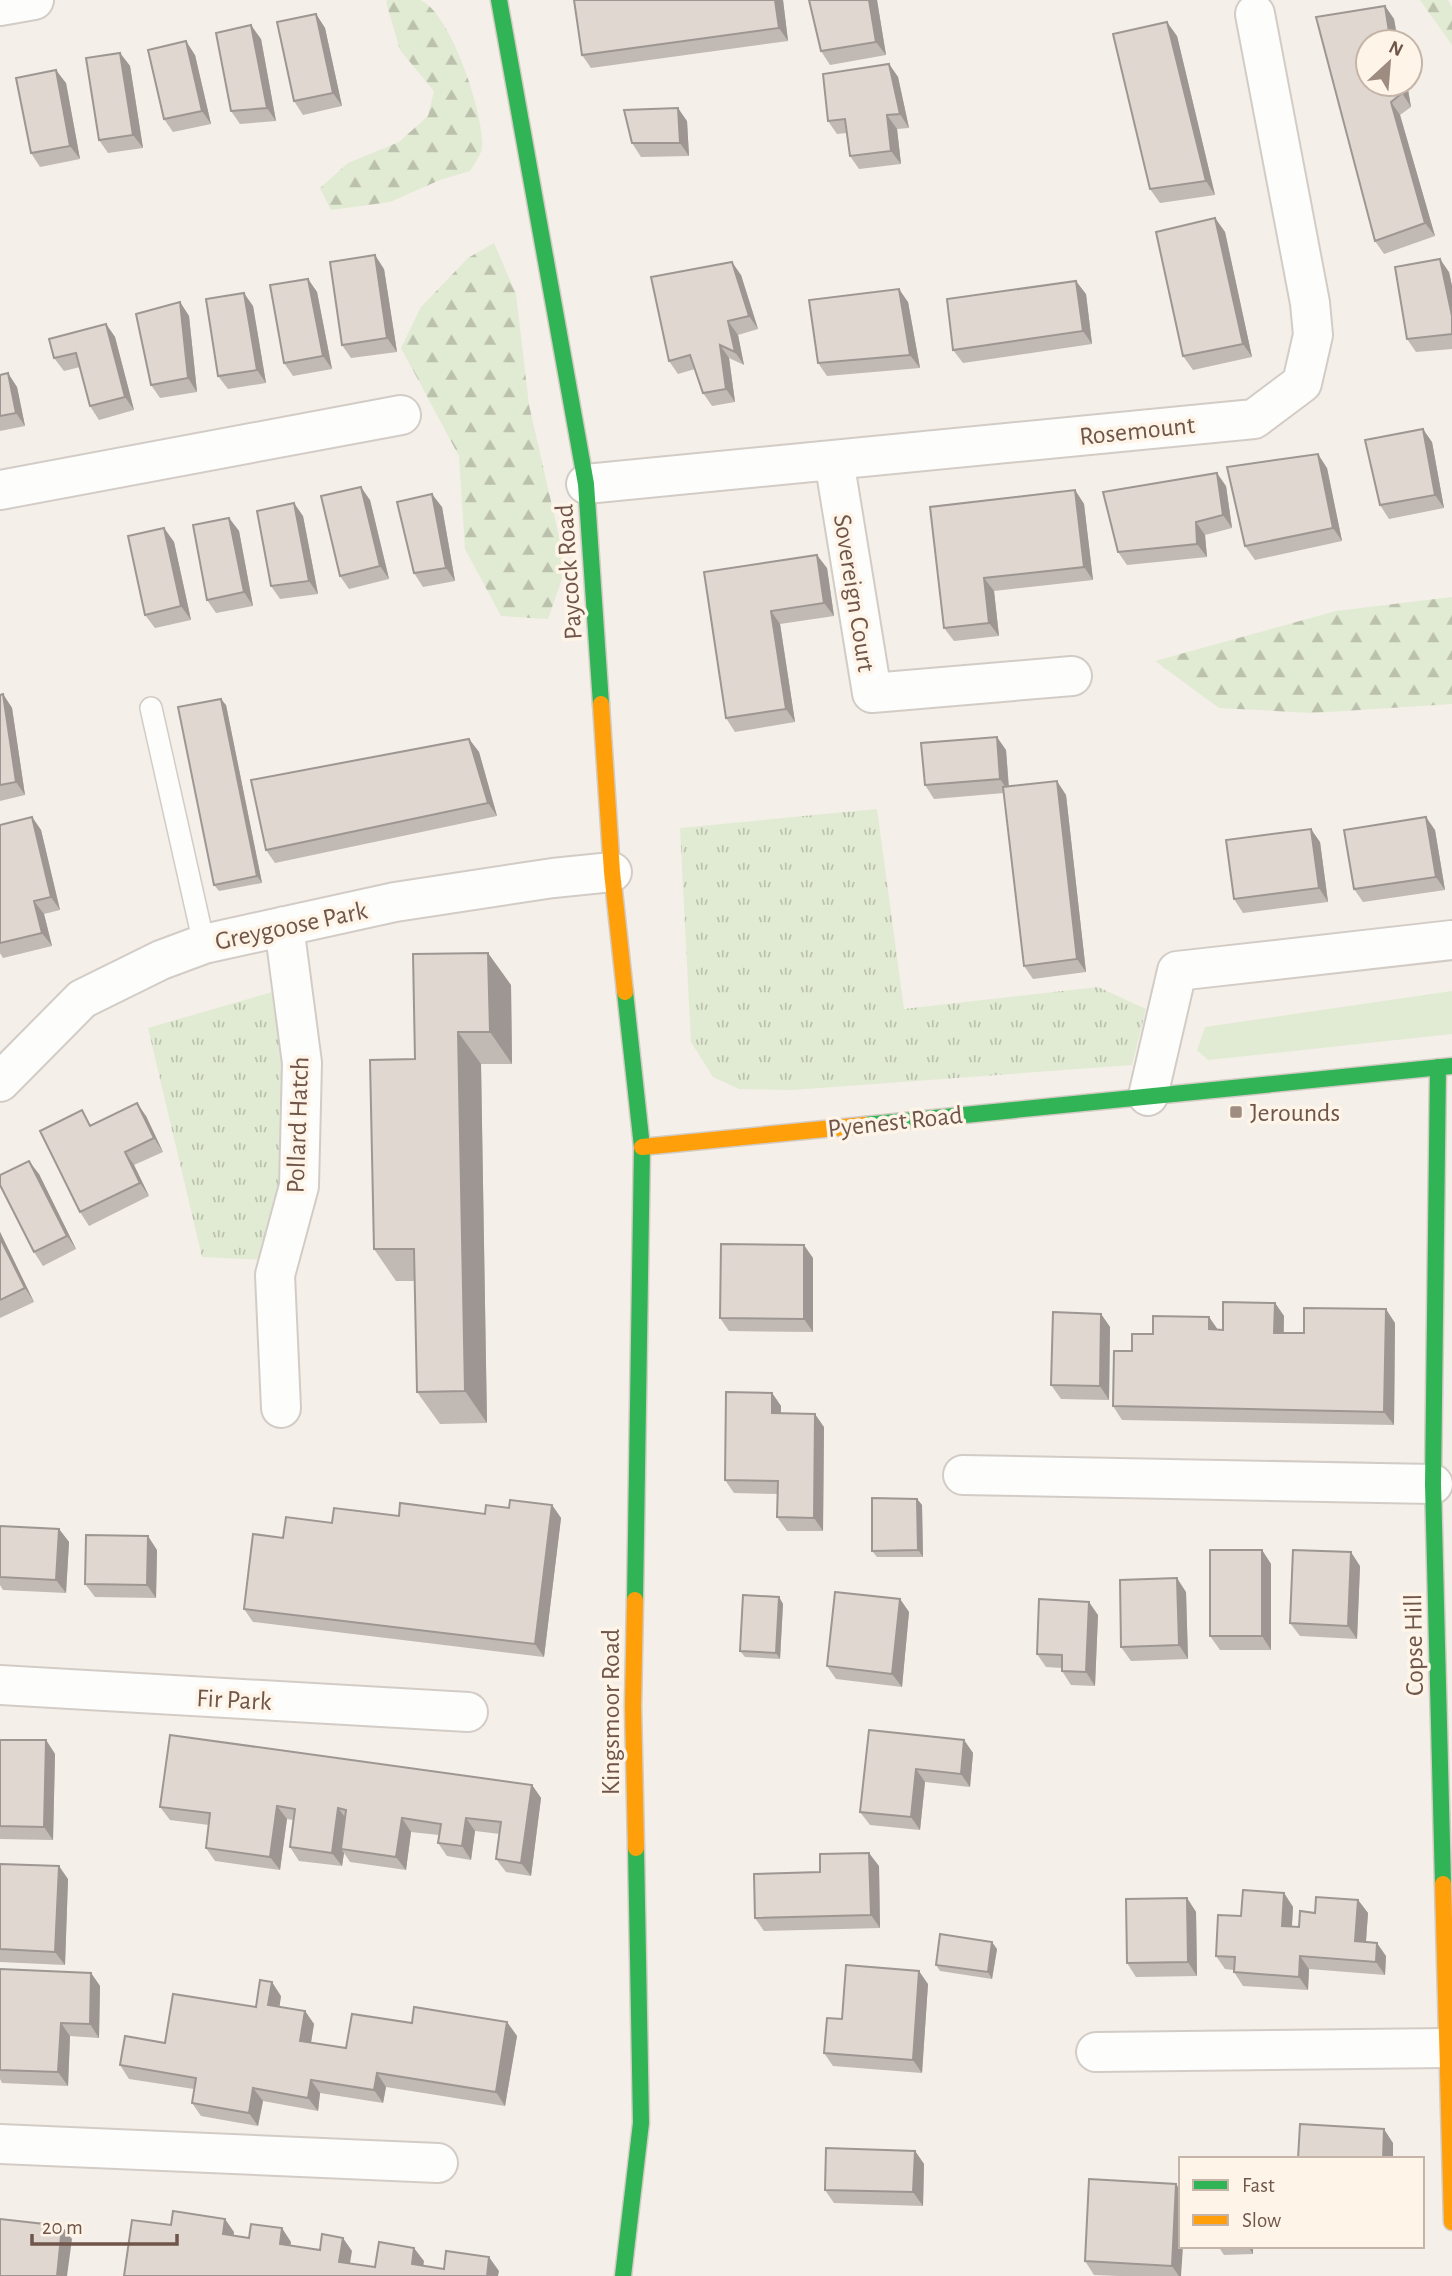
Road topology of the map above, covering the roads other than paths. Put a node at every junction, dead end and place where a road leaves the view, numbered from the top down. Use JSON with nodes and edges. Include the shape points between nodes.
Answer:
{"nodes":[{"id":1,"x":34,"y":0,"type":"edge"},
{"id":2,"x":499,"y":0,"type":"edge"},
{"id":3,"x":0,"y":6,"type":"edge"},
{"id":4,"x":1255,"y":14,"type":"dead end"},
{"id":5,"x":401,"y":415,"type":"dead end"},
{"id":6,"x":834,"y":460,"type":"junction"},
{"id":7,"x":586,"y":484,"type":"junction"},
{"id":8,"x":0,"y":489,"type":"edge"},
{"id":9,"x":1072,"y":676,"type":"dead end"},
{"id":10,"x":151,"y":708,"type":"dead end"},
{"id":11,"x":612,"y":872,"type":"junction"},
{"id":12,"x":284,"y":926,"type":"junction"},
{"id":13,"x":1452,"y":940,"type":"edge"},
{"id":14,"x":204,"y":944,"type":"junction"},
{"id":15,"x":1445,"y":1066,"type":"edge"},
{"id":16,"x":3,"y":1072,"type":"edge"},
{"id":17,"x":1148,"y":1096,"type":"junction"},
{"id":18,"x":642,"y":1147,"type":"junction"},
{"id":19,"x":281,"y":1408,"type":"dead end"},
{"id":20,"x":963,"y":1475,"type":"dead end"},
{"id":21,"x":1433,"y":1484,"type":"junction"},
{"id":22,"x":0,"y":1685,"type":"edge"},
{"id":23,"x":468,"y":1712,"type":"dead end"},
{"id":24,"x":1447,"y":2048,"type":"junction"},
{"id":25,"x":1096,"y":2052,"type":"dead end"},
{"id":26,"x":0,"y":2144,"type":"edge"},
{"id":27,"x":438,"y":2163,"type":"dead end"},
{"id":28,"x":1452,"y":2222,"type":"edge"},
{"id":29,"x":623,"y":2276,"type":"edge"}],
"edges":[{"from":1,"to":3,"type":"street"},
{"from":2,"to":7,"type":"street","name":"Paycock Road"},
{"from":4,"to":6,"type":"street","name":"Rosemount","via":[[1310,303],[1313,334],[1302,383],[1254,419]]},
{"from":5,"to":8,"type":"street"},
{"from":6,"to":7,"type":"street","name":"Rosemount"},
{"from":6,"to":9,"type":"street","name":"Sovereign Court","via":[[872,693]]},
{"from":7,"to":11,"type":"street","name":"Paycock Road"},
{"from":10,"to":14,"type":"lane"},
{"from":11,"to":12,"type":"street","name":"Greygoose Park","via":[[395,902]]},
{"from":11,"to":18,"type":"street","name":"Paycock Road"},
{"from":12,"to":14,"type":"street","name":"Greygoose Park"},
{"from":12,"to":19,"type":"street","name":"Pollard Hatch","via":[[302,1063],[299,1186],[275,1275]]},
{"from":13,"to":17,"type":"street","via":[[1177,971]]},
{"from":14,"to":16,"type":"street","name":"Greygoose Park","via":[[82,999]]},
{"from":15,"to":17,"type":"street","name":"Pyenest Road"},
{"from":15,"to":21,"type":"street","name":"Copse Hill"},
{"from":17,"to":18,"type":"street","name":"Pyenest Road"},
{"from":18,"to":29,"type":"street","name":"Kingsmoor Road","via":[[633,1706],[641,2123]]},
{"from":20,"to":21,"type":"street"},
{"from":21,"to":24,"type":"street","name":"Copse Hill"},
{"from":22,"to":23,"type":"street","name":"Fir Park"},
{"from":24,"to":25,"type":"street"},
{"from":24,"to":28,"type":"street","name":"Copse Hill"},
{"from":26,"to":27,"type":"street"}]}
